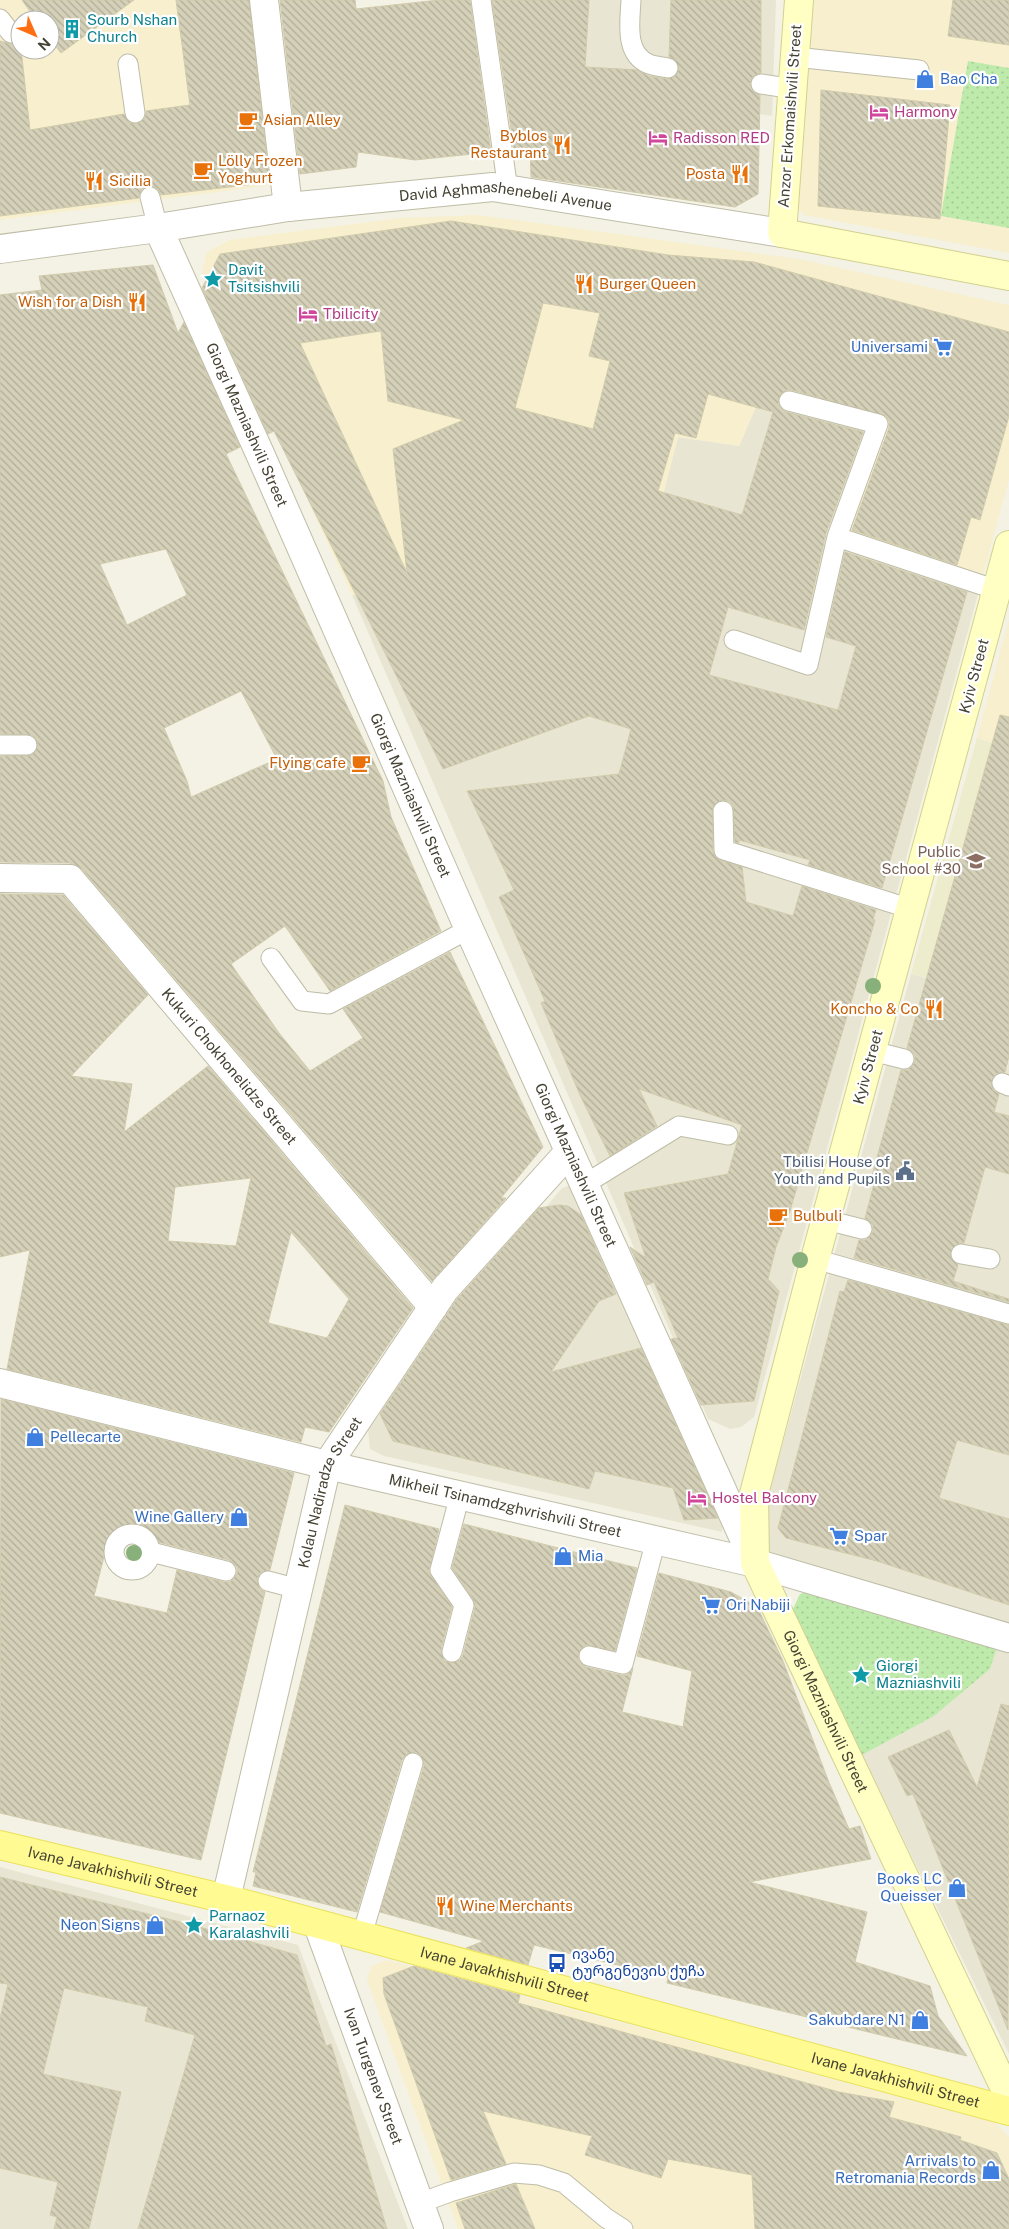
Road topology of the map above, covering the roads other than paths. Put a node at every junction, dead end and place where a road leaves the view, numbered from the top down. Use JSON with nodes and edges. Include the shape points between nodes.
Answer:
{"nodes":[{"id":1,"x":264,"y":0,"type":"edge"},
{"id":2,"x":481,"y":0,"type":"edge"},
{"id":3,"x":631,"y":0,"type":"edge"},
{"id":4,"x":798,"y":0,"type":"edge"},
{"id":5,"x":795,"y":57,"type":"junction"},
{"id":6,"x":128,"y":64,"type":"dead end"},
{"id":7,"x":668,"y":68,"type":"dead end"},
{"id":8,"x":919,"y":70,"type":"dead end"},
{"id":9,"x":761,"y":84,"type":"dead end"},
{"id":10,"x":794,"y":89,"type":"junction"},
{"id":11,"x":135,"y":113,"type":"dead end"},
{"id":12,"x":508,"y":190,"type":"junction"},
{"id":13,"x":150,"y":197,"type":"dead end"},
{"id":14,"x":288,"y":207,"type":"junction"},
{"id":15,"x":158,"y":228,"type":"junction"},
{"id":16,"x":782,"y":233,"type":"junction"},
{"id":17,"x":0,"y":249,"type":"edge"},
{"id":18,"x":1009,"y":276,"type":"edge"},
{"id":19,"x":789,"y":401,"type":"dead end"},
{"id":20,"x":837,"y":537,"type":"junction"},
{"id":21,"x":1009,"y":545,"type":"edge"},
{"id":22,"x":997,"y":590,"type":"junction"},
{"id":23,"x":734,"y":640,"type":"dead end"},
{"id":24,"x":27,"y":745,"type":"dead end"},
{"id":25,"x":0,"y":746,"type":"edge"},
{"id":26,"x":723,"y":811,"type":"dead end"},
{"id":27,"x":0,"y":878,"type":"edge"},
{"id":28,"x":911,"y":908,"type":"junction"},
{"id":29,"x":469,"y":929,"type":"junction"},
{"id":30,"x":271,"y":958,"type":"dead end"},
{"id":31,"x":872,"y":1051,"type":"junction"},
{"id":32,"x":904,"y":1058,"type":"dead end"},
{"id":33,"x":728,"y":1135,"type":"dead end"},
{"id":34,"x":569,"y":1152,"type":"junction"},
{"id":35,"x":585,"y":1184,"type":"junction"},
{"id":36,"x":826,"y":1220,"type":"junction"},
{"id":37,"x":862,"y":1229,"type":"dead end"},
{"id":38,"x":961,"y":1254,"type":"dead end"},
{"id":39,"x":814,"y":1259,"type":"junction"},
{"id":40,"x":990,"y":1259,"type":"dead end"},
{"id":41,"x":433,"y":1307,"type":"junction"},
{"id":42,"x":1009,"y":1314,"type":"edge"},
{"id":43,"x":0,"y":1383,"type":"edge"},
{"id":44,"x":327,"y":1465,"type":"junction"},
{"id":45,"x":460,"y":1495,"type":"junction"},
{"id":46,"x":656,"y":1540,"type":"junction"},
{"id":47,"x":150,"y":1552,"type":"dead end"},
{"id":48,"x":755,"y":1563,"type":"junction"},
{"id":49,"x":226,"y":1571,"type":"dead end"},
{"id":50,"x":268,"y":1581,"type":"dead end"},
{"id":51,"x":298,"y":1589,"type":"junction"},
{"id":52,"x":1009,"y":1638,"type":"edge"},
{"id":53,"x":452,"y":1652,"type":"dead end"},
{"id":54,"x":589,"y":1656,"type":"dead end"},
{"id":55,"x":413,"y":1763,"type":"dead end"},
{"id":56,"x":0,"y":1845,"type":"edge"},
{"id":57,"x":226,"y":1899,"type":"junction"},
{"id":58,"x":318,"y":1925,"type":"junction"},
{"id":59,"x":362,"y":1936,"type":"junction"},
{"id":60,"x":1009,"y":2097,"type":"edge"},
{"id":61,"x":1009,"y":2111,"type":"edge"},
{"id":62,"x":420,"y":2204,"type":"junction"},
{"id":63,"x":429,"y":2229,"type":"edge"},
{"id":64,"x":623,"y":2229,"type":"edge"}],
"edges":[{"from":1,"to":14,"type":"street"},
{"from":2,"to":12,"type":"lane"},
{"from":3,"to":7,"type":"lane","via":[[630,35],[634,52],[648,64]]},
{"from":4,"to":5,"type":"main road","name":"Anzor Erkomaishvili Street"},
{"from":5,"to":8,"type":"lane"},
{"from":5,"to":10,"type":"main road","name":"Anzor Erkomaishvili Street"},
{"from":6,"to":11,"type":"lane"},
{"from":9,"to":10,"type":"lane"},
{"from":10,"to":16,"type":"main road","name":"Anzor Erkomaishvili Street"},
{"from":12,"to":14,"type":"street","name":"David Aghmashenebeli Avenue","via":[[493,187]]},
{"from":12,"to":16,"type":"street","name":"David Aghmashenebeli Avenue"},
{"from":13,"to":15,"type":"lane"},
{"from":14,"to":15,"type":"street","name":"David Aghmashenebeli Avenue"},
{"from":15,"to":17,"type":"street","name":"David Aghmashenebeli Avenue"},
{"from":15,"to":29,"type":"street","name":"Giorgi Mazniashvili Street"},
{"from":16,"to":18,"type":"main road","name":"David Aghmashenebeli Avenue"},
{"from":19,"to":20,"type":"lane","via":[[878,424]]},
{"from":20,"to":22,"type":"lane"},
{"from":20,"to":23,"type":"lane","via":[[808,665]]},
{"from":21,"to":22,"type":"main road","name":"Kyiv Street"},
{"from":22,"to":28,"type":"main road","name":"Kyiv Street"},
{"from":24,"to":25,"type":"lane"},
{"from":26,"to":28,"type":"lane","via":[[724,850]]},
{"from":27,"to":41,"type":"street","name":"Kukuri Chokhonelidze Street","via":[[70,880]]},
{"from":28,"to":31,"type":"main road","name":"Kyiv Street"},
{"from":29,"to":30,"type":"lane","via":[[330,1004],[302,1001]]},
{"from":29,"to":34,"type":"street","name":"Giorgi Mazniashvili Street"},
{"from":31,"to":32,"type":"lane"},
{"from":31,"to":36,"type":"main road","name":"Kyiv Street"},
{"from":33,"to":35,"type":"lane","via":[[679,1126]]},
{"from":34,"to":35,"type":"street","name":"Giorgi Mazniashvili Street"},
{"from":34,"to":41,"type":"street","name":"Kolau Nadiradze Street","via":[[445,1289]]},
{"from":35,"to":48,"type":"street","name":"Giorgi Mazniashvili Street"},
{"from":36,"to":37,"type":"lane"},
{"from":36,"to":39,"type":"main road","name":"Kyiv Street"},
{"from":38,"to":40,"type":"lane"},
{"from":39,"to":42,"type":"lane"},
{"from":39,"to":48,"type":"main road","name":"Kyiv Street","via":[[754,1494]]},
{"from":41,"to":44,"type":"street","name":"Kolau Nadiradze Street"},
{"from":43,"to":44,"type":"street","name":"Mikheil Tsinamdzghvrishvili Street"},
{"from":44,"to":45,"type":"street","name":"Mikheil Tsinamdzghvrishvili Street"},
{"from":44,"to":51,"type":"street","name":"Kolau Nadiradze Street"},
{"from":45,"to":46,"type":"street","name":"Mikheil Tsinamdzghvrishvili Street"},
{"from":45,"to":53,"type":"lane","via":[[440,1570],[464,1605]]},
{"from":46,"to":48,"type":"street","name":"Mikheil Tsinamdzghvrishvili Street"},
{"from":46,"to":54,"type":"lane","via":[[623,1664]]},
{"from":47,"to":49,"type":"lane"},
{"from":48,"to":52,"type":"street","name":"Mikheil Tsinamdzghvrishvili Street"},
{"from":48,"to":60,"type":"main road","name":"Giorgi Mazniashvili Street"},
{"from":50,"to":51,"type":"lane"},
{"from":51,"to":57,"type":"street","name":"Kolau Nadiradze Street"},
{"from":55,"to":59,"type":"lane"},
{"from":56,"to":57,"type":"main road","name":"Ivane Javakhishvili Street"},
{"from":57,"to":58,"type":"main road","name":"Ivane Javakhishvili Street"},
{"from":58,"to":59,"type":"main road","name":"Ivane Javakhishvili Street"},
{"from":58,"to":62,"type":"street","name":"Ivan Turgenev Street"},
{"from":59,"to":61,"type":"main road","name":"Ivane Javakhishvili Street"},
{"from":62,"to":63,"type":"street","name":"Ivan Turgenev Street"},
{"from":62,"to":64,"type":"lane","via":[[514,2172],[539,2175],[564,2183]]}]}
